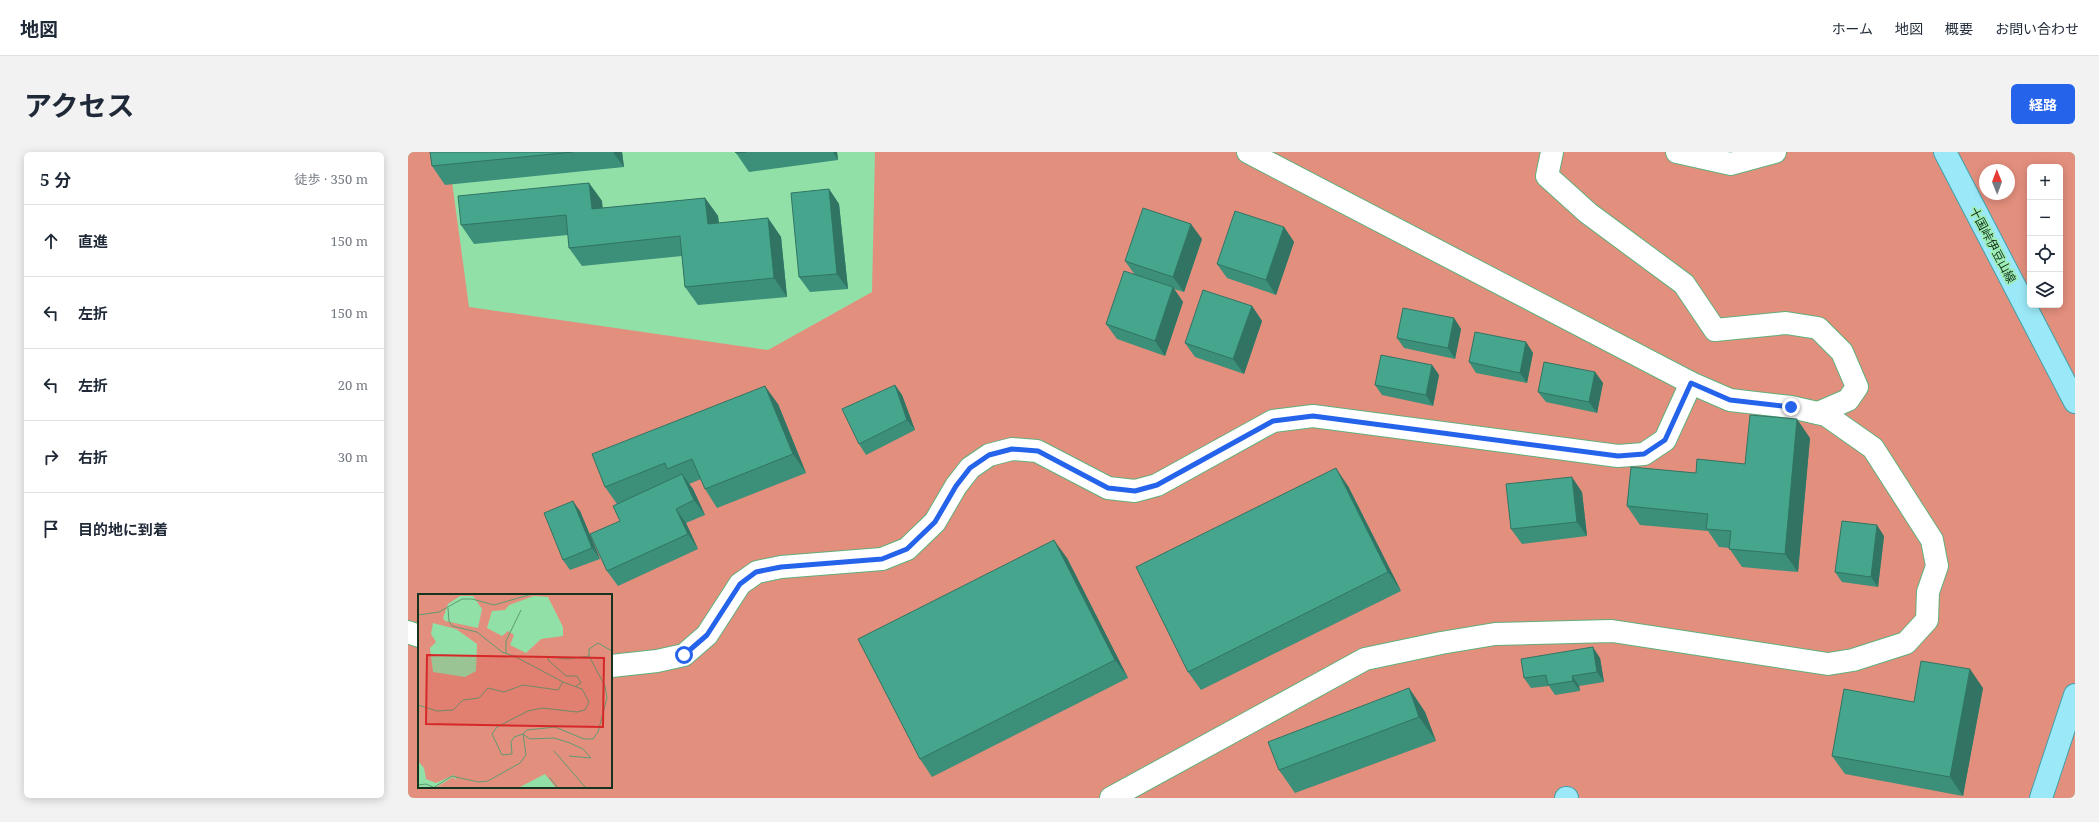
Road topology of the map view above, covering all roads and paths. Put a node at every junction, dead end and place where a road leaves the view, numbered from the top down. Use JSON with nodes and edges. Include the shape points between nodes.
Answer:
{"nodes":[{"id":1,"x":1248,"y":152,"type":"edge"},
{"id":2,"x":1552,"y":152,"type":"edge"},
{"id":3,"x":1677,"y":152,"type":"edge"},
{"id":4,"x":1775,"y":152,"type":"edge"},
{"id":5,"x":1944,"y":152,"type":"edge"},
{"id":6,"x":1691,"y":383,"type":"junction"},
{"id":7,"x":2075,"y":402,"type":"edge"},
{"id":8,"x":1818,"y":413,"type":"junction"},
{"id":9,"x":408,"y":632,"type":"edge"},
{"id":10,"x":418,"y":636,"type":"edge"},
{"id":11,"x":612,"y":666,"type":"edge"},
{"id":12,"x":2075,"y":695,"type":"edge"},
{"id":13,"x":1111,"y":798,"type":"edge"},
{"id":14,"x":2041,"y":798,"type":"edge"}],
"edges":[{"from":1,"to":6,"type":"street"},
{"from":2,"to":8,"type":"street","via":[[1547,176],[1588,213],[1684,284],[1715,330],[1786,323],[1818,328],[1842,352],[1857,387],[1848,400]]},
{"from":3,"to":4,"type":"street","via":[[1731,164]]},
{"from":5,"to":7,"type":"main road","name":"十国峠伊豆山線"},
{"from":6,"to":8,"type":"street","via":[[1730,400]]},
{"from":6,"to":11,"type":"street","via":[[1665,440],[1644,454],[1618,456],[1313,416],[1273,421],[1157,485],[1135,491],[1108,488],[1038,451],[1012,449],[989,455],[970,468],[935,522],[907,549],[882,559],[781,567],[756,572],[740,584],[707,635],[684,655]]},
{"from":8,"to":13,"type":"street","via":[[1826,415],[1873,448],[1932,540],[1937,566],[1928,592],[1928,620],[1906,643],[1853,660],[1828,664],[1612,631],[1495,634],[1441,644],[1365,659]]},
{"from":9,"to":10,"type":"street"},
{"from":12,"to":14,"type":"main road"}]}
